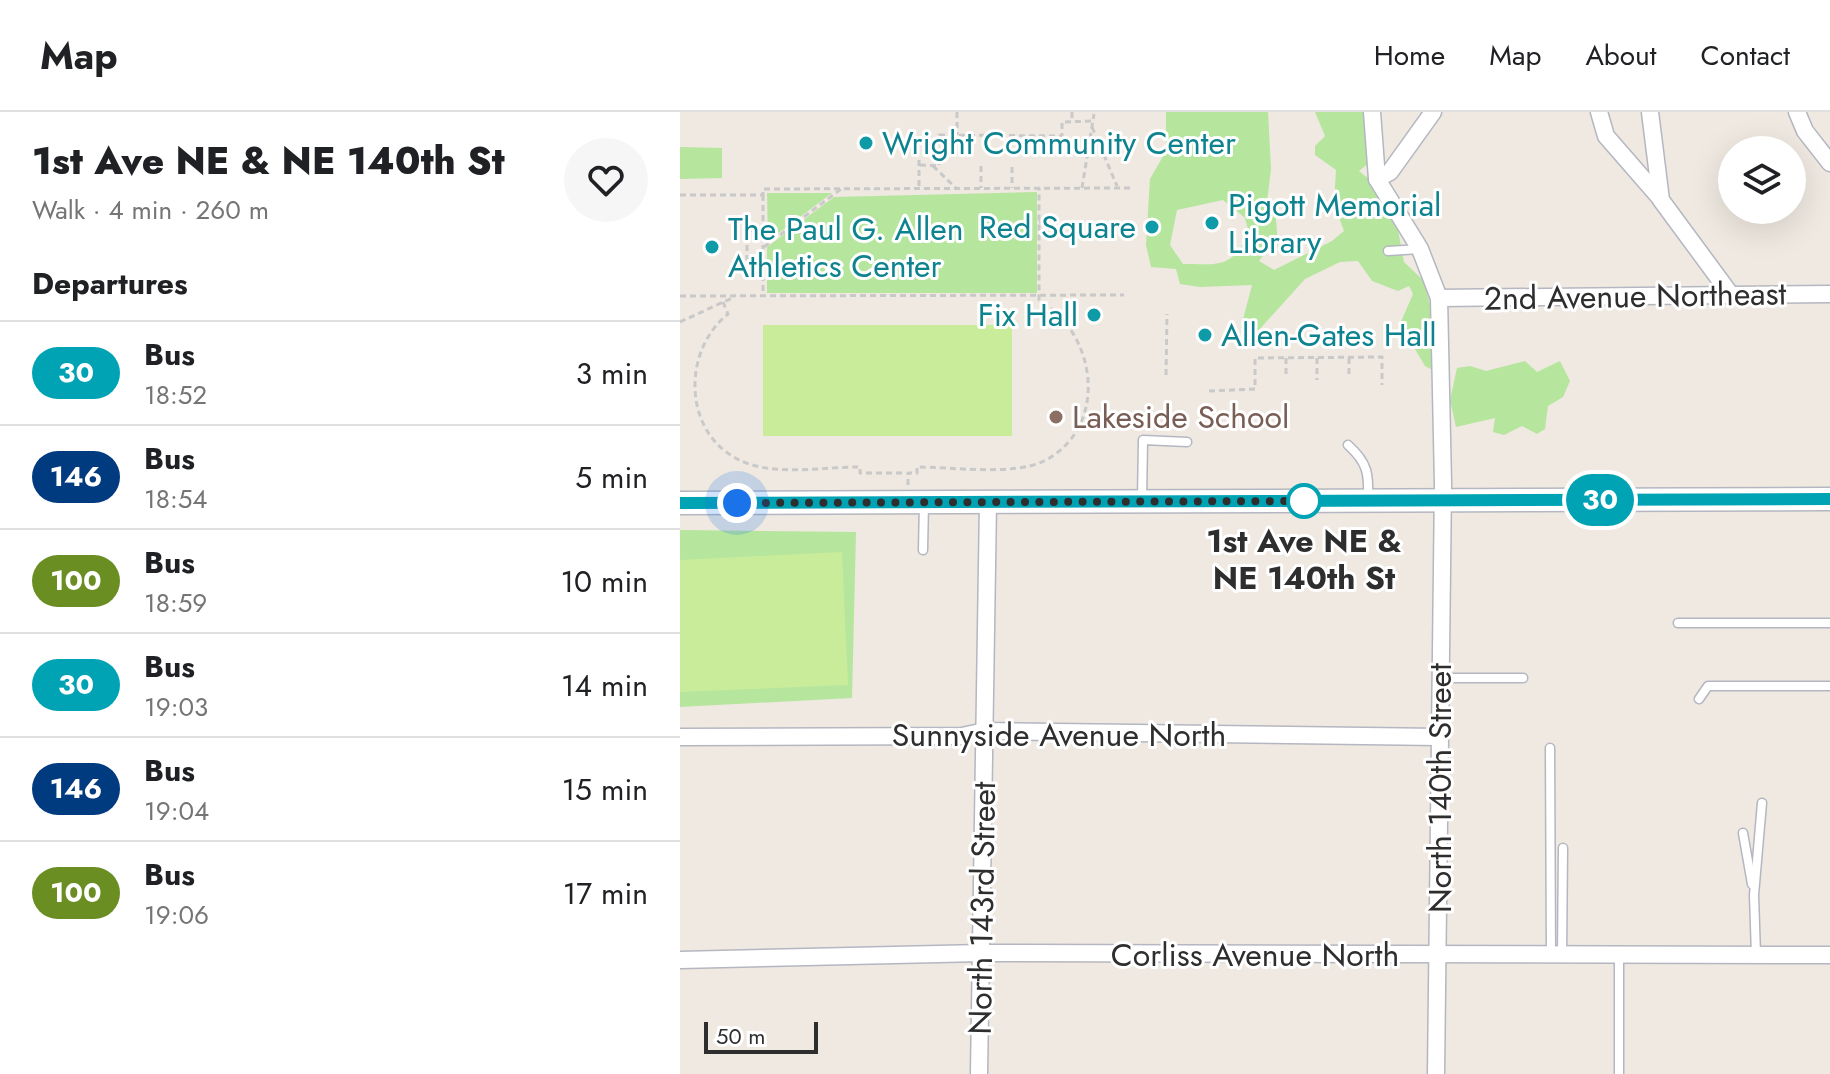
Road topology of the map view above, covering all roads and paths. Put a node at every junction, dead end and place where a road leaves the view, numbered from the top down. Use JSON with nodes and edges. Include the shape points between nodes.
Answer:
{"nodes":[{"id":1,"x":957,"y":112,"type":"edge"},
{"id":2,"x":1072,"y":112,"type":"edge"},
{"id":3,"x":1372,"y":112,"type":"edge"},
{"id":4,"x":1433,"y":112,"type":"edge"},
{"id":5,"x":1599,"y":112,"type":"edge"},
{"id":6,"x":1650,"y":112,"type":"edge"},
{"id":7,"x":1797,"y":112,"type":"edge"},
{"id":8,"x":1094,"y":114,"type":"edge"},
{"id":9,"x":1072,"y":121,"type":"junction"},
{"id":10,"x":1093,"y":121,"type":"junction"},
{"id":11,"x":1092,"y":127,"type":"junction"},
{"id":12,"x":957,"y":135,"type":"junction"},
{"id":13,"x":1830,"y":163,"type":"edge"},
{"id":14,"x":933,"y":166,"type":"junction"},
{"id":15,"x":981,"y":166,"type":"dead end"},
{"id":16,"x":1012,"y":167,"type":"dead end"},
{"id":17,"x":1377,"y":179,"type":"junction"},
{"id":18,"x":956,"y":188,"type":"junction"},
{"id":19,"x":981,"y":188,"type":"junction"},
{"id":20,"x":1012,"y":188,"type":"junction"},
{"id":21,"x":1039,"y":188,"type":"junction"},
{"id":22,"x":1082,"y":188,"type":"junction"},
{"id":23,"x":1118,"y":188,"type":"junction"},
{"id":24,"x":1133,"y":188,"type":"dead end"},
{"id":25,"x":841,"y":189,"type":"junction"},
{"id":26,"x":919,"y":189,"type":"junction"},
{"id":27,"x":680,"y":195,"type":"edge"},
{"id":28,"x":763,"y":195,"type":"junction"},
{"id":29,"x":1661,"y":200,"type":"junction"},
{"id":30,"x":1060,"y":221,"type":"dead end"},
{"id":31,"x":1039,"y":222,"type":"junction"},
{"id":32,"x":763,"y":230,"type":"junction"},
{"id":33,"x":763,"y":248,"type":"junction"},
{"id":34,"x":1420,"y":249,"type":"junction"},
{"id":35,"x":1388,"y":251,"type":"dead end"},
{"id":36,"x":763,"y":262,"type":"junction"},
{"id":37,"x":1830,"y":294,"type":"edge"},
{"id":38,"x":763,"y":295,"type":"junction"},
{"id":39,"x":1039,"y":295,"type":"junction"},
{"id":40,"x":1124,"y":295,"type":"dead end"},
{"id":41,"x":1731,"y":295,"type":"junction"},
{"id":42,"x":680,"y":296,"type":"edge"},
{"id":43,"x":736,"y":296,"type":"junction"},
{"id":44,"x":1439,"y":298,"type":"junction"},
{"id":45,"x":723,"y":302,"type":"junction"},
{"id":46,"x":1167,"y":314,"type":"dead end"},
{"id":47,"x":680,"y":322,"type":"edge"},
{"id":48,"x":695,"y":347,"type":"dead end"},
{"id":49,"x":1286,"y":358,"type":"junction"},
{"id":50,"x":1317,"y":358,"type":"junction"},
{"id":51,"x":1349,"y":358,"type":"junction"},
{"id":52,"x":691,"y":361,"type":"dead end"},
{"id":53,"x":1164,"y":372,"type":"dead end"},
{"id":54,"x":1286,"y":378,"type":"dead end"},
{"id":55,"x":1349,"y":378,"type":"dead end"},
{"id":56,"x":1317,"y":380,"type":"dead end"},
{"id":57,"x":1382,"y":385,"type":"dead end"},
{"id":58,"x":1209,"y":391,"type":"dead end"},
{"id":59,"x":1187,"y":442,"type":"dead end"},
{"id":60,"x":1348,"y":445,"type":"dead end"},
{"id":61,"x":908,"y":473,"type":"junction"},
{"id":62,"x":916,"y":496,"type":"junction"},
{"id":63,"x":1830,"y":499,"type":"edge"},
{"id":64,"x":1368,"y":501,"type":"junction"},
{"id":65,"x":1443,"y":501,"type":"junction"},
{"id":66,"x":988,"y":502,"type":"junction"},
{"id":67,"x":1142,"y":502,"type":"junction"},
{"id":68,"x":680,"y":503,"type":"edge"},
{"id":69,"x":923,"y":550,"type":"dead end"},
{"id":70,"x":1678,"y":623,"type":"dead end"},
{"id":71,"x":1830,"y":623,"type":"edge"},
{"id":72,"x":1440,"y":678,"type":"junction"},
{"id":73,"x":1523,"y":678,"type":"dead end"},
{"id":74,"x":1830,"y":686,"type":"edge"},
{"id":75,"x":1699,"y":699,"type":"dead end"},
{"id":76,"x":985,"y":731,"type":"junction"},
{"id":77,"x":680,"y":737,"type":"edge"},
{"id":78,"x":1439,"y":737,"type":"junction"},
{"id":79,"x":1550,"y":748,"type":"dead end"},
{"id":80,"x":1762,"y":803,"type":"dead end"},
{"id":81,"x":1743,"y":833,"type":"dead end"},
{"id":82,"x":1563,"y":848,"type":"dead end"},
{"id":83,"x":1754,"y":895,"type":"junction"},
{"id":84,"x":982,"y":953,"type":"junction"},
{"id":85,"x":1756,"y":955,"type":"junction"},
{"id":86,"x":1830,"y":955,"type":"edge"},
{"id":87,"x":1440,"y":956,"type":"junction"},
{"id":88,"x":1556,"y":956,"type":"junction"},
{"id":89,"x":1619,"y":956,"type":"junction"},
{"id":90,"x":680,"y":960,"type":"edge"},
{"id":91,"x":979,"y":1074,"type":"edge"},
{"id":92,"x":1436,"y":1074,"type":"edge"},
{"id":93,"x":1619,"y":1074,"type":"edge"}],
"edges":[{"from":1,"to":12,"type":"path"},
{"from":2,"to":9,"type":"path"},
{"from":3,"to":17,"type":"street"},
{"from":4,"to":17,"type":"street","via":[[1390,172]]},
{"from":5,"to":29,"type":"street","via":[[1606,136]]},
{"from":6,"to":29,"type":"street"},
{"from":7,"to":13,"type":"street"},
{"from":8,"to":10,"type":"path"},
{"from":9,"to":10,"type":"path"},
{"from":9,"to":12,"type":"path","via":[[1062,122],[1062,136]]},
{"from":10,"to":11,"type":"path"},
{"from":11,"to":22,"type":"path"},
{"from":11,"to":23,"type":"path"},
{"from":12,"to":14,"type":"path","via":[[939,135],[939,166]]},
{"from":14,"to":18,"type":"path"},
{"from":14,"to":26,"type":"path","via":[[920,163]]},
{"from":15,"to":19,"type":"path"},
{"from":16,"to":20,"type":"path"},
{"from":17,"to":34,"type":"street"},
{"from":18,"to":19,"type":"path"},
{"from":18,"to":26,"type":"path"},
{"from":19,"to":20,"type":"path"},
{"from":20,"to":21,"type":"path"},
{"from":21,"to":22,"type":"path"},
{"from":21,"to":31,"type":"path"},
{"from":22,"to":23,"type":"path"},
{"from":23,"to":24,"type":"path"},
{"from":25,"to":26,"type":"path"},
{"from":25,"to":28,"type":"path","via":[[763,189]]},
{"from":25,"to":33,"type":"path"},
{"from":27,"to":28,"type":"path"},
{"from":28,"to":32,"type":"path"},
{"from":29,"to":41,"type":"street"},
{"from":30,"to":31,"type":"path"},
{"from":31,"to":39,"type":"path"},
{"from":32,"to":33,"type":"path"},
{"from":32,"to":36,"type":"path","via":[[747,231],[747,262]]},
{"from":33,"to":36,"type":"path"},
{"from":34,"to":35,"type":"lane"},
{"from":34,"to":44,"type":"street"},
{"from":36,"to":38,"type":"path"},
{"from":37,"to":41,"type":"street","name":"2nd Avenue Northeast"},
{"from":38,"to":39,"type":"path"},
{"from":38,"to":43,"type":"path"},
{"from":39,"to":40,"type":"path"},
{"from":39,"to":61,"type":"path","via":[[1076,334],[1088,370],[1084,415],[1070,439],[1043,461],[1018,468],[917,467],[917,473]]},
{"from":41,"to":44,"type":"street","name":"2nd Avenue Northeast"},
{"from":42,"to":43,"type":"path"},
{"from":43,"to":45,"type":"path"},
{"from":44,"to":65,"type":"street","name":"North 140th Street"},
{"from":45,"to":47,"type":"path"},
{"from":45,"to":48,"type":"path","via":[[728,314]]},
{"from":46,"to":53,"type":"path"},
{"from":49,"to":50,"type":"path"},
{"from":49,"to":54,"type":"path"},
{"from":49,"to":58,"type":"path","via":[[1255,358],[1255,389]]},
{"from":50,"to":51,"type":"path"},
{"from":50,"to":56,"type":"path"},
{"from":51,"to":55,"type":"path"},
{"from":51,"to":57,"type":"path","via":[[1382,357]]},
{"from":52,"to":61,"type":"path","via":[[688,387],[694,414],[715,445],[729,454],[762,468],[860,467],[860,473]]},
{"from":59,"to":67,"type":"lane","via":[[1143,440]]},
{"from":60,"to":64,"type":"lane","via":[[1369,471]]},
{"from":61,"to":62,"type":"path"},
{"from":62,"to":66,"type":"street"},
{"from":62,"to":68,"type":"street"},
{"from":62,"to":69,"type":"lane"},
{"from":63,"to":65,"type":"street"},
{"from":64,"to":65,"type":"street"},
{"from":64,"to":67,"type":"street"},
{"from":65,"to":72,"type":"street","name":"North 140th Street"},
{"from":66,"to":67,"type":"street"},
{"from":66,"to":76,"type":"street","name":"North 143rd Street"},
{"from":70,"to":71,"type":"lane"},
{"from":72,"to":73,"type":"lane"},
{"from":72,"to":78,"type":"street","name":"North 140th Street"},
{"from":74,"to":75,"type":"lane","via":[[1708,686]]},
{"from":76,"to":77,"type":"street","name":"Sunnyside Avenue North","via":[[962,736]]},
{"from":76,"to":78,"type":"street","name":"Sunnyside Avenue North"},
{"from":76,"to":84,"type":"street","name":"North 143rd Street"},
{"from":78,"to":87,"type":"street","name":"North 140th Street"},
{"from":79,"to":88,"type":"lane"},
{"from":80,"to":83,"type":"lane"},
{"from":81,"to":83,"type":"lane"},
{"from":82,"to":88,"type":"lane"},
{"from":83,"to":85,"type":"lane"},
{"from":84,"to":87,"type":"street","name":"Corliss Avenue North"},
{"from":84,"to":90,"type":"street","name":"Corliss Avenue North"},
{"from":84,"to":91,"type":"street","name":"North 143rd Street"},
{"from":85,"to":86,"type":"street","name":"Corliss Avenue North"},
{"from":85,"to":89,"type":"street","name":"Corliss Avenue North"},
{"from":87,"to":88,"type":"street","name":"Corliss Avenue North"},
{"from":87,"to":92,"type":"street","name":"North 140th Street"},
{"from":88,"to":89,"type":"street","name":"Corliss Avenue North"},
{"from":89,"to":93,"type":"lane"}]}
